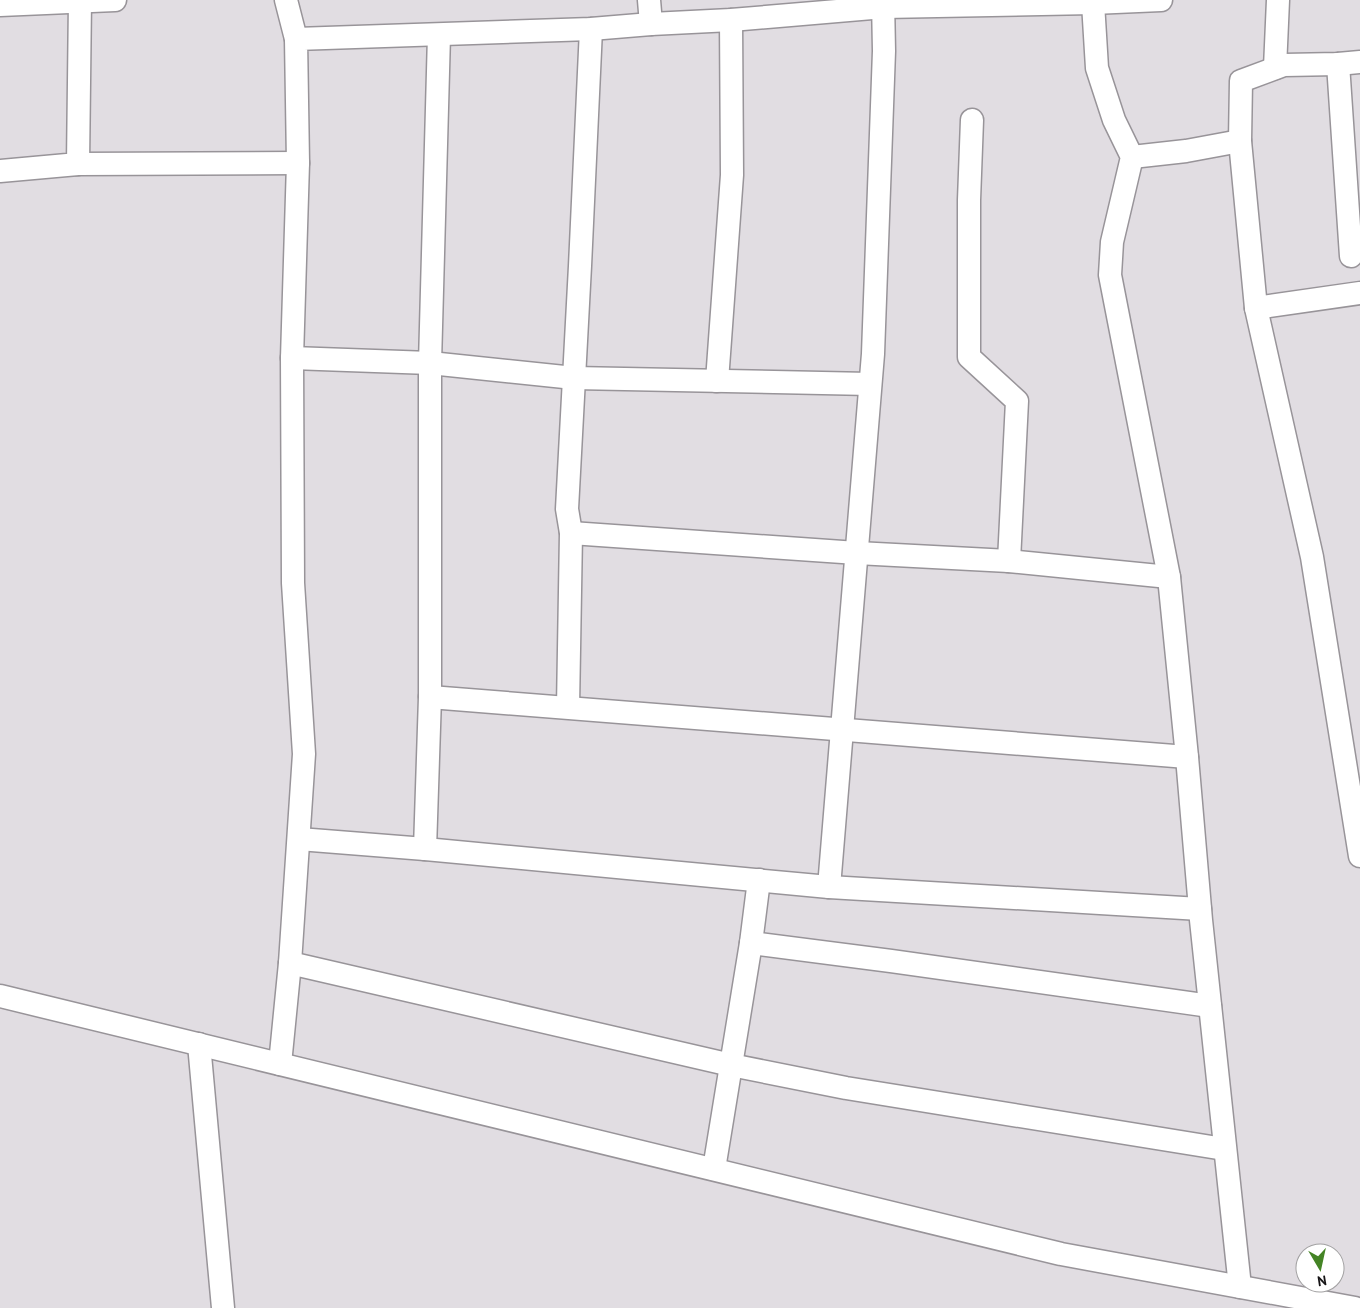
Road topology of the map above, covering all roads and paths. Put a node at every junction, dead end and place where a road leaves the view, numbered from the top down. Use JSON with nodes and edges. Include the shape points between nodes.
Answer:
{"nodes":[{"id":1,"x":115,"y":0,"type":"edge"},
{"id":2,"x":286,"y":0,"type":"edge"},
{"id":3,"x":649,"y":0,"type":"edge"},
{"id":4,"x":1161,"y":0,"type":"edge"},
{"id":5,"x":1278,"y":0,"type":"edge"},
{"id":6,"x":80,"y":1,"type":"edge"},
{"id":7,"x":1093,"y":3,"type":"junction"},
{"id":8,"x":883,"y":4,"type":"edge"},
{"id":9,"x":0,"y":5,"type":"edge"},
{"id":10,"x":732,"y":20,"type":"junction"},
{"id":11,"x":651,"y":24,"type":"junction"},
{"id":12,"x":591,"y":29,"type":"junction"},
{"id":13,"x":439,"y":34,"type":"junction"},
{"id":14,"x":296,"y":38,"type":"junction"},
{"id":15,"x":1349,"y":63,"type":"edge"},
{"id":16,"x":1275,"y":68,"type":"junction"},
{"id":17,"x":972,"y":120,"type":"dead end"},
{"id":18,"x":1240,"y":141,"type":"junction"},
{"id":19,"x":1132,"y":158,"type":"junction"},
{"id":20,"x":298,"y":163,"type":"junction"},
{"id":21,"x":78,"y":164,"type":"junction"},
{"id":22,"x":0,"y":171,"type":"edge"},
{"id":23,"x":1351,"y":256,"type":"dead end"},
{"id":24,"x":1360,"y":293,"type":"edge"},
{"id":25,"x":1256,"y":308,"type":"junction"},
{"id":26,"x":292,"y":358,"type":"junction"},
{"id":27,"x":430,"y":363,"type":"junction"},
{"id":28,"x":574,"y":378,"type":"junction"},
{"id":29,"x":717,"y":381,"type":"junction"},
{"id":30,"x":870,"y":384,"type":"junction"},
{"id":31,"x":571,"y":534,"type":"junction"},
{"id":32,"x":856,"y":553,"type":"junction"},
{"id":33,"x":1009,"y":561,"type":"junction"},
{"id":34,"x":1168,"y":578,"type":"junction"},
{"id":35,"x":430,"y":697,"type":"junction"},
{"id":36,"x":568,"y":707,"type":"junction"},
{"id":37,"x":843,"y":730,"type":"junction"},
{"id":38,"x":1187,"y":757,"type":"junction"},
{"id":39,"x":299,"y":839,"type":"junction"},
{"id":40,"x":425,"y":849,"type":"junction"},
{"id":41,"x":1360,"y":856,"type":"edge"},
{"id":42,"x":759,"y":880,"type":"junction"},
{"id":43,"x":829,"y":887,"type":"junction"},
{"id":44,"x":1200,"y":909,"type":"junction"},
{"id":45,"x":751,"y":942,"type":"junction"},
{"id":46,"x":290,"y":964,"type":"junction"},
{"id":47,"x":0,"y":996,"type":"edge"},
{"id":48,"x":1210,"y":1006,"type":"junction"},
{"id":49,"x":199,"y":1044,"type":"junction"},
{"id":50,"x":280,"y":1064,"type":"junction"},
{"id":51,"x":731,"y":1065,"type":"junction"},
{"id":52,"x":1224,"y":1149,"type":"junction"},
{"id":53,"x":714,"y":1169,"type":"junction"},
{"id":54,"x":1240,"y":1287,"type":"junction"},
{"id":55,"x":223,"y":1308,"type":"edge"},
{"id":56,"x":1355,"y":1308,"type":"edge"}],
"edges":[{"from":1,"to":6,"type":"street"},
{"from":2,"to":14,"type":"street"},
{"from":3,"to":11,"type":"street"},
{"from":4,"to":7,"type":"street"},
{"from":5,"to":16,"type":"street"},
{"from":6,"to":9,"type":"street"},
{"from":6,"to":21,"type":"street"},
{"from":7,"to":8,"type":"street"},
{"from":7,"to":19,"type":"street","via":[[1098,68],[1114,120]]},
{"from":8,"to":10,"type":"street"},
{"from":8,"to":30,"type":"street","via":[[884,51]]},
{"from":10,"to":11,"type":"street"},
{"from":10,"to":29,"type":"street","via":[[732,175]]},
{"from":11,"to":12,"type":"street"},
{"from":12,"to":13,"type":"street"},
{"from":12,"to":28,"type":"street"},
{"from":13,"to":14,"type":"street"},
{"from":13,"to":27,"type":"street"},
{"from":14,"to":20,"type":"street"},
{"from":15,"to":16,"type":"street"},
{"from":15,"to":23,"type":"street"},
{"from":16,"to":18,"type":"street","via":[[1241,81]]},
{"from":17,"to":33,"type":"street","via":[[969,357],[1017,401]]},
{"from":18,"to":19,"type":"street"},
{"from":18,"to":25,"type":"street"},
{"from":19,"to":34,"type":"street","via":[[1112,242],[1110,275]]},
{"from":20,"to":21,"type":"street"},
{"from":20,"to":26,"type":"street"},
{"from":21,"to":22,"type":"street"},
{"from":24,"to":25,"type":"street"},
{"from":25,"to":41,"type":"street","via":[[1312,556]]},
{"from":26,"to":27,"type":"street"},
{"from":26,"to":39,"type":"street","via":[[293,583],[304,754]]},
{"from":27,"to":28,"type":"street"},
{"from":27,"to":35,"type":"street"},
{"from":28,"to":29,"type":"street"},
{"from":28,"to":31,"type":"street","via":[[567,510]]},
{"from":29,"to":30,"type":"street"},
{"from":30,"to":32,"type":"street"},
{"from":31,"to":32,"type":"street"},
{"from":31,"to":36,"type":"street"},
{"from":32,"to":33,"type":"street"},
{"from":32,"to":37,"type":"street"},
{"from":33,"to":34,"type":"street"},
{"from":34,"to":38,"type":"street"},
{"from":35,"to":36,"type":"street"},
{"from":35,"to":40,"type":"street"},
{"from":36,"to":37,"type":"street"},
{"from":37,"to":38,"type":"street"},
{"from":37,"to":43,"type":"street"},
{"from":38,"to":44,"type":"street"},
{"from":39,"to":40,"type":"street"},
{"from":39,"to":46,"type":"street"},
{"from":40,"to":42,"type":"street"},
{"from":42,"to":43,"type":"street"},
{"from":42,"to":45,"type":"street"},
{"from":43,"to":44,"type":"street"},
{"from":44,"to":48,"type":"street"},
{"from":45,"to":48,"type":"street"},
{"from":45,"to":51,"type":"street"},
{"from":46,"to":50,"type":"street"},
{"from":46,"to":51,"type":"street"},
{"from":47,"to":49,"type":"street"},
{"from":48,"to":52,"type":"street"},
{"from":49,"to":50,"type":"street"},
{"from":49,"to":55,"type":"street"},
{"from":50,"to":53,"type":"street"},
{"from":51,"to":52,"type":"street","via":[[846,1088]]},
{"from":51,"to":53,"type":"street"},
{"from":52,"to":54,"type":"street"},
{"from":53,"to":54,"type":"street","via":[[1061,1254]]},
{"from":54,"to":56,"type":"street"}]}
